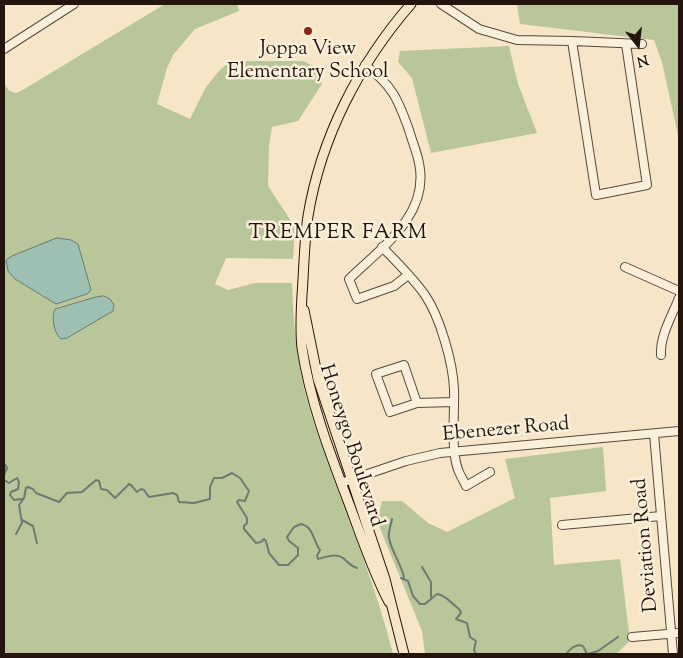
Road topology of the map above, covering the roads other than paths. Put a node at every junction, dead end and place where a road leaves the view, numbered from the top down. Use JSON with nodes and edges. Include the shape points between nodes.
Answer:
{"nodes":[{"id":1,"x":74,"y":4,"type":"edge"},
{"id":2,"x":411,"y":4,"type":"edge"},
{"id":3,"x":441,"y":4,"type":"edge"},
{"id":4,"x":572,"y":41,"type":"junction"},
{"id":5,"x":626,"y":44,"type":"junction"},
{"id":6,"x":642,"y":44,"type":"dead end"},
{"id":7,"x":4,"y":49,"type":"edge"},
{"id":8,"x":365,"y":65,"type":"junction"},
{"id":9,"x":382,"y":247,"type":"junction"},
{"id":10,"x":625,"y":267,"type":"dead end"},
{"id":11,"x":408,"y":274,"type":"junction"},
{"id":12,"x":679,"y":291,"type":"edge"},
{"id":13,"x":302,"y":295,"type":"junction"},
{"id":14,"x":679,"y":298,"type":"edge"},
{"id":15,"x":662,"y":355,"type":"dead end"},
{"id":16,"x":417,"y":402,"type":"junction"},
{"id":17,"x":454,"y":402,"type":"junction"},
{"id":18,"x":679,"y":431,"type":"edge"},
{"id":19,"x":654,"y":434,"type":"junction"},
{"id":20,"x":455,"y":451,"type":"junction"},
{"id":21,"x":490,"y":472,"type":"dead end"},
{"id":22,"x":352,"y":479,"type":"junction"},
{"id":23,"x":341,"y":483,"type":"junction"},
{"id":24,"x":661,"y":516,"type":"junction"},
{"id":25,"x":562,"y":525,"type":"dead end"},
{"id":26,"x":389,"y":602,"type":"junction"},
{"id":27,"x":675,"y":633,"type":"edge"},
{"id":28,"x":632,"y":637,"type":"dead end"},
{"id":29,"x":404,"y":654,"type":"edge"},
{"id":30,"x":673,"y":654,"type":"edge"}],
"edges":[{"from":1,"to":7,"type":"street"},
{"from":2,"to":8,"type":"main road","name":"Honeygo Boulevard"},
{"from":3,"to":4,"type":"street","via":[[479,29],[500,36],[517,40]]},
{"from":4,"to":5,"type":"street"},
{"from":4,"to":5,"type":"street","via":[[596,195],[647,185]]},
{"from":5,"to":6,"type":"street"},
{"from":8,"to":9,"type":"street","via":[[396,95],[420,164],[420,185],[414,209],[403,226]]},
{"from":8,"to":13,"type":"main road","name":"Honeygo Boulevard","via":[[337,119],[314,185],[305,239]]},
{"from":9,"to":11,"type":"street"},
{"from":9,"to":11,"type":"street","via":[[349,279],[357,299],[394,286]]},
{"from":10,"to":12,"type":"street"},
{"from":11,"to":17,"type":"street","via":[[436,316],[452,370]]},
{"from":13,"to":22,"type":"main road","name":"Honeygo Boulevard","via":[[318,379]]},
{"from":13,"to":23,"type":"main road","name":"Honeygo Boulevard","via":[[300,333],[309,385]]},
{"from":14,"to":15,"type":"street","via":[[664,335]]},
{"from":16,"to":16,"type":"street","via":[[390,412],[376,374],[404,364]]},
{"from":16,"to":17,"type":"street"},
{"from":17,"to":20,"type":"street"},
{"from":18,"to":19,"type":"street","name":"Ebenezer Road"},
{"from":19,"to":20,"type":"street","name":"Ebenezer Road"},
{"from":19,"to":24,"type":"street","name":"Deviation Road"},
{"from":20,"to":21,"type":"street","via":[[458,471],[466,486]]},
{"from":20,"to":22,"type":"street","name":"Ebenezer Road","via":[[422,456]]},
{"from":22,"to":23,"type":"street","name":"Ebenezer Road"},
{"from":22,"to":26,"type":"main road","name":"Honeygo Boulevard"},
{"from":23,"to":26,"type":"main road","name":"Honeygo Boulevard","via":[[378,582]]},
{"from":24,"to":25,"type":"street"},
{"from":24,"to":27,"type":"street","name":"Deviation Road"},
{"from":26,"to":29,"type":"main road","name":"Honeygo Boulevard"},
{"from":27,"to":28,"type":"street"},
{"from":27,"to":30,"type":"street","name":"Deviation Road"}]}
